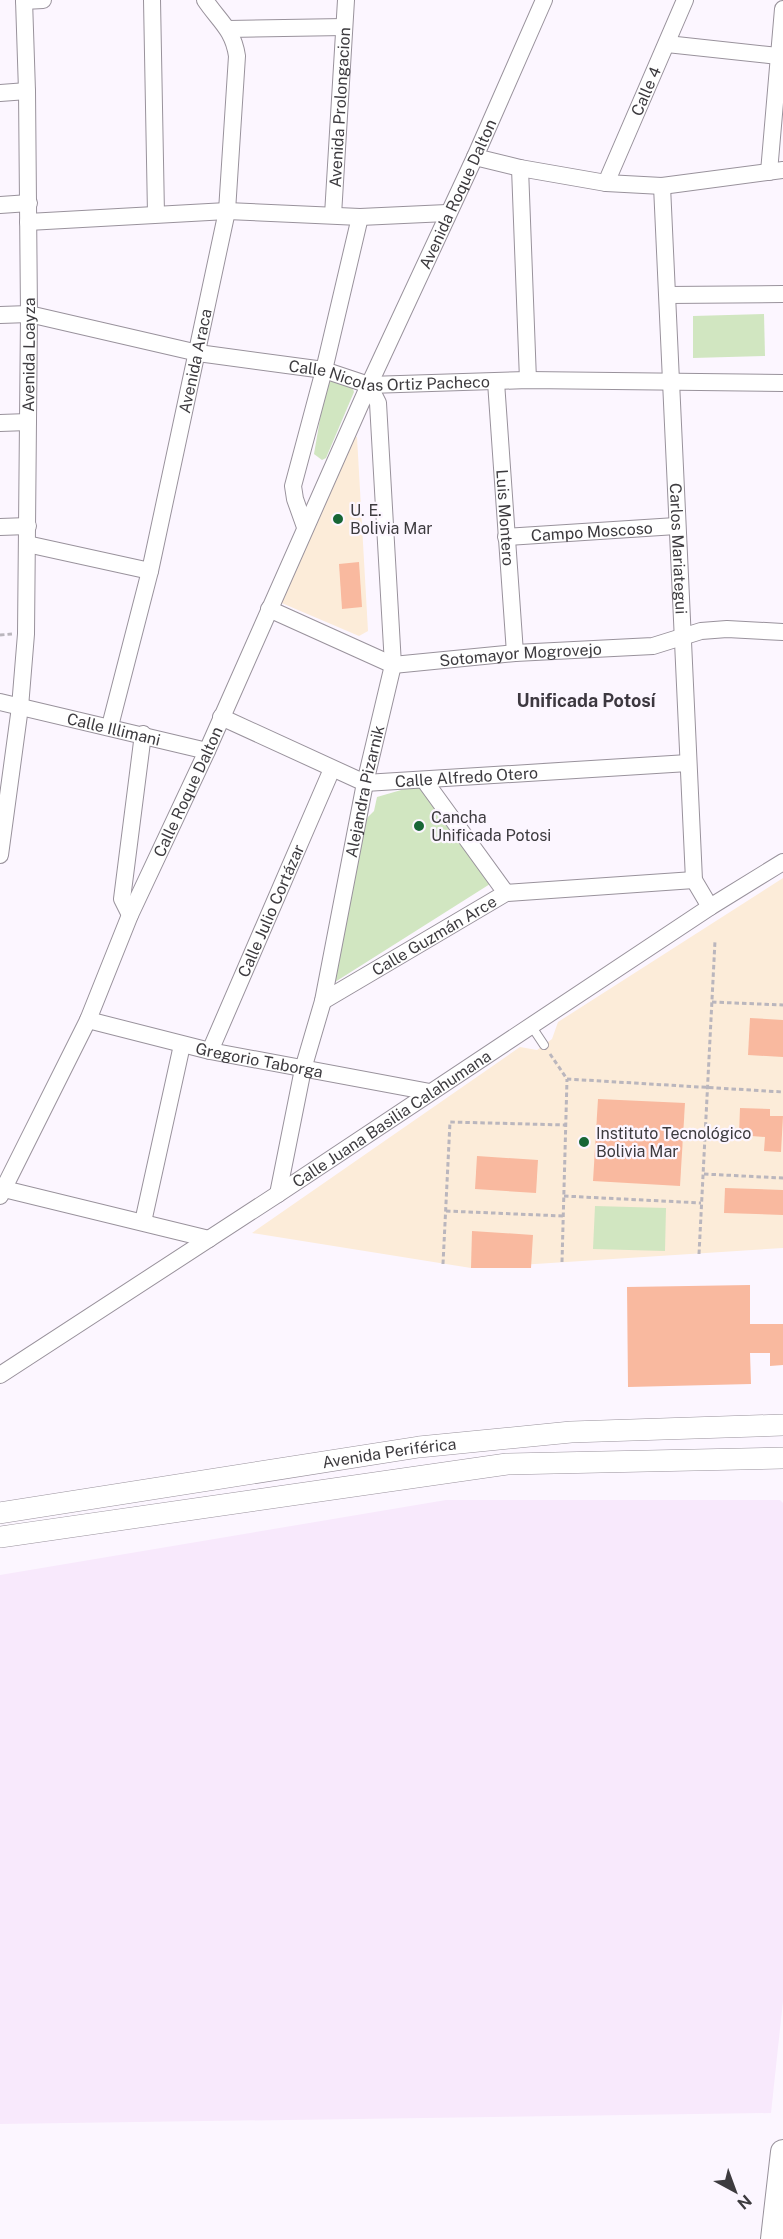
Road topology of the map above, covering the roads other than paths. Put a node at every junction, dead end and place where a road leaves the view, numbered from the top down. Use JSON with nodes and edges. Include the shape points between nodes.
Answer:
{"nodes":[{"id":1,"x":24,"y":0,"type":"edge"},
{"id":2,"x":43,"y":0,"type":"edge"},
{"id":3,"x":152,"y":0,"type":"edge"},
{"id":4,"x":204,"y":0,"type":"edge"},
{"id":5,"x":346,"y":0,"type":"edge"},
{"id":6,"x":544,"y":0,"type":"edge"},
{"id":7,"x":685,"y":0,"type":"edge"},
{"id":8,"x":783,"y":9,"type":"edge"},
{"id":9,"x":344,"y":27,"type":"junction"},
{"id":10,"x":228,"y":28,"type":"junction"},
{"id":11,"x":667,"y":44,"type":"junction"},
{"id":12,"x":778,"y":56,"type":"junction"},
{"id":13,"x":27,"y":91,"type":"junction"},
{"id":14,"x":0,"y":93,"type":"edge"},
{"id":15,"x":475,"y":157,"type":"junction"},
{"id":16,"x":520,"y":168,"type":"junction"},
{"id":17,"x":776,"y":171,"type":"edge"},
{"id":18,"x":606,"y":183,"type":"junction"},
{"id":19,"x":662,"y":186,"type":"junction"},
{"id":20,"x":28,"y":203,"type":"junction"},
{"id":21,"x":0,"y":205,"type":"edge"},
{"id":22,"x":227,"y":211,"type":"junction"},
{"id":23,"x":447,"y":213,"type":"junction"},
{"id":24,"x":156,"y":214,"type":"junction"},
{"id":25,"x":333,"y":215,"type":"junction"},
{"id":26,"x":360,"y":217,"type":"junction"},
{"id":27,"x":28,"y":222,"type":"junction"},
{"id":28,"x":783,"y":294,"type":"edge"},
{"id":29,"x":668,"y":295,"type":"junction"},
{"id":30,"x":29,"y":314,"type":"junction"},
{"id":31,"x":0,"y":315,"type":"edge"},
{"id":32,"x":198,"y":353,"type":"junction"},
{"id":33,"x":324,"y":370,"type":"junction"},
{"id":34,"x":528,"y":380,"type":"junction"},
{"id":35,"x":672,"y":381,"type":"junction"},
{"id":36,"x":496,"y":382,"type":"junction"},
{"id":37,"x":783,"y":383,"type":"edge"},
{"id":38,"x":369,"y":385,"type":"junction"},
{"id":39,"x":28,"y":422,"type":"junction"},
{"id":40,"x":0,"y":423,"type":"edge"},
{"id":41,"x":28,"y":526,"type":"junction"},
{"id":42,"x":676,"y":526,"type":"junction"},
{"id":43,"x":0,"y":527,"type":"edge"},
{"id":44,"x":305,"y":527,"type":"junction"},
{"id":45,"x":507,"y":537,"type":"junction"},
{"id":46,"x":27,"y":544,"type":"junction"},
{"id":47,"x":150,"y":572,"type":"junction"},
{"id":48,"x":269,"y":609,"type":"junction"},
{"id":49,"x":783,"y":632,"type":"edge"},
{"id":50,"x":684,"y":638,"type":"junction"},
{"id":51,"x":514,"y":653,"type":"junction"},
{"id":52,"x":393,"y":664,"type":"junction"},
{"id":53,"x":0,"y":702,"type":"edge"},
{"id":54,"x":20,"y":707,"type":"junction"},
{"id":55,"x":221,"y":717,"type":"junction"},
{"id":56,"x":110,"y":726,"type":"junction"},
{"id":57,"x":143,"y":734,"type":"junction"},
{"id":58,"x":207,"y":751,"type":"junction"},
{"id":59,"x":688,"y":763,"type":"junction"},
{"id":60,"x":332,"y":770,"type":"junction"},
{"id":61,"x":424,"y":780,"type":"junction"},
{"id":62,"x":365,"y":783,"type":"junction"},
{"id":63,"x":0,"y":855,"type":"edge"},
{"id":64,"x":783,"y":862,"type":"edge"},
{"id":65,"x":694,"y":880,"type":"junction"},
{"id":66,"x":506,"y":893,"type":"junction"},
{"id":67,"x":710,"y":907,"type":"junction"},
{"id":68,"x":130,"y":915,"type":"junction"},
{"id":69,"x":323,"y":1001,"type":"junction"},
{"id":70,"x":88,"y":1020,"type":"junction"},
{"id":71,"x":532,"y":1027,"type":"junction"},
{"id":72,"x":182,"y":1045,"type":"junction"},
{"id":73,"x":544,"y":1045,"type":"road end"},
{"id":74,"x":210,"y":1051,"type":"junction"},
{"id":75,"x":303,"y":1069,"type":"junction"},
{"id":76,"x":430,"y":1092,"type":"junction"},
{"id":77,"x":2,"y":1193,"type":"edge"},
{"id":78,"x":278,"y":1194,"type":"junction"},
{"id":79,"x":143,"y":1222,"type":"junction"},
{"id":80,"x":209,"y":1239,"type":"junction"},
{"id":81,"x":0,"y":1375,"type":"edge"},
{"id":82,"x":783,"y":1425,"type":"edge"},
{"id":83,"x":783,"y":1458,"type":"edge"},
{"id":84,"x":0,"y":1513,"type":"edge"},
{"id":85,"x":0,"y":1537,"type":"edge"},
{"id":86,"x":783,"y":2152,"type":"edge"},
{"id":87,"x":773,"y":2239,"type":"edge"}],
"edges":[{"from":1,"to":2,"type":"street"},
{"from":1,"to":13,"type":"street","name":"Avenida Loayza"},
{"from":3,"to":24,"type":"street"},
{"from":4,"to":10,"type":"street","name":"Avenida Araca"},
{"from":5,"to":9,"type":"street","name":"Avenida Prolongacion"},
{"from":6,"to":15,"type":"street","name":"Avenida Roque Dalton"},
{"from":7,"to":11,"type":"street","name":"Calle 4"},
{"from":8,"to":12,"type":"street"},
{"from":9,"to":10,"type":"street"},
{"from":9,"to":25,"type":"street","name":"Avenida Prolongacion"},
{"from":10,"to":22,"type":"street","name":"Avenida Araca","via":[[237,56]]},
{"from":11,"to":12,"type":"street"},
{"from":11,"to":18,"type":"street","name":"Calle 4"},
{"from":12,"to":17,"type":"street"},
{"from":13,"to":14,"type":"street"},
{"from":13,"to":20,"type":"street","name":"Avenida Loayza"},
{"from":15,"to":16,"type":"street"},
{"from":15,"to":23,"type":"street","name":"Avenida Roque Dalton"},
{"from":16,"to":18,"type":"street"},
{"from":16,"to":34,"type":"street"},
{"from":17,"to":19,"type":"street"},
{"from":18,"to":19,"type":"street"},
{"from":19,"to":29,"type":"street","name":"Carlos Mariategui"},
{"from":20,"to":21,"type":"street"},
{"from":20,"to":27,"type":"street","name":"Avenida Loayza"},
{"from":22,"to":24,"type":"street"},
{"from":22,"to":25,"type":"street"},
{"from":22,"to":32,"type":"street","name":"Avenida Araca"},
{"from":23,"to":26,"type":"street"},
{"from":23,"to":38,"type":"street","name":"Avenida Roque Dalton"},
{"from":24,"to":27,"type":"street"},
{"from":25,"to":26,"type":"street"},
{"from":26,"to":33,"type":"street"},
{"from":27,"to":30,"type":"street","name":"Avenida Loayza"},
{"from":28,"to":29,"type":"street"},
{"from":29,"to":35,"type":"street","name":"Carlos Mariategui"},
{"from":30,"to":31,"type":"street","name":"Calle Nicolas Ortiz Pacheco"},
{"from":30,"to":32,"type":"street","name":"Calle Nicolas Ortiz Pacheco"},
{"from":30,"to":39,"type":"street","name":"Avenida Loayza"},
{"from":32,"to":33,"type":"street","name":"Calle Nicolas Ortiz Pacheco"},
{"from":32,"to":47,"type":"street","name":"Avenida Araca"},
{"from":33,"to":38,"type":"street","name":"Calle Nicolas Ortiz Pacheco"},
{"from":33,"to":44,"type":"street","via":[[292,486]]},
{"from":34,"to":35,"type":"street","name":"Calle Nicolas Ortiz Pacheco"},
{"from":34,"to":36,"type":"street","name":"Calle Nicolas Ortiz Pacheco"},
{"from":35,"to":37,"type":"street","name":"Calle Nicolas Ortiz Pacheco"},
{"from":35,"to":42,"type":"street","name":"Carlos Mariategui"},
{"from":36,"to":38,"type":"street","name":"Calle Nicolas Ortiz Pacheco"},
{"from":36,"to":45,"type":"street","name":"Luis Montero"},
{"from":38,"to":44,"type":"street","name":"Calle Roque Dalton"},
{"from":38,"to":52,"type":"street","name":"Alejandra Pizarnik","via":[[378,403]]},
{"from":39,"to":40,"type":"street"},
{"from":39,"to":41,"type":"street","name":"Avenida Loayza"},
{"from":41,"to":43,"type":"street"},
{"from":41,"to":46,"type":"street","name":"Avenida Loayza"},
{"from":42,"to":45,"type":"street","name":"Campo Moscoso"},
{"from":42,"to":50,"type":"street","name":"Carlos Mariategui"},
{"from":44,"to":48,"type":"street","name":"Calle Roque Dalton"},
{"from":45,"to":51,"type":"street","name":"Luis Montero"},
{"from":46,"to":47,"type":"street"},
{"from":46,"to":54,"type":"street","name":"Avenida Loayza"},
{"from":47,"to":56,"type":"street","name":"Avenida Araca"},
{"from":48,"to":52,"type":"street","name":"Sotomayor Mogrovejo"},
{"from":48,"to":55,"type":"street","name":"Calle Roque Dalton"},
{"from":49,"to":50,"type":"street","name":"Sotomayor Mogrovejo","via":[[727,629],[701,631]]},
{"from":50,"to":51,"type":"street","name":"Sotomayor Mogrovejo","via":[[653,646]]},
{"from":50,"to":59,"type":"street","name":"Carlos Mariategui"},
{"from":51,"to":52,"type":"street","name":"Sotomayor Mogrovejo"},
{"from":52,"to":62,"type":"street","name":"Alejandra Pizarnik"},
{"from":53,"to":54,"type":"street","name":"Calle Illimani"},
{"from":54,"to":56,"type":"street","name":"Calle Illimani"},
{"from":54,"to":63,"type":"street","name":"Avenida Loayza"},
{"from":55,"to":58,"type":"street","name":"Calle Roque Dalton"},
{"from":55,"to":60,"type":"street","name":"Calle Alfredo Otero"},
{"from":56,"to":57,"type":"street","name":"Calle Illimani"},
{"from":57,"to":58,"type":"street","name":"Calle Illimani"},
{"from":57,"to":68,"type":"street","via":[[122,899]]},
{"from":58,"to":68,"type":"street","name":"Calle Roque Dalton"},
{"from":59,"to":61,"type":"street","name":"Calle Alfredo Otero"},
{"from":59,"to":65,"type":"street","name":"Carlos Mariategui"},
{"from":60,"to":62,"type":"street","name":"Calle Alfredo Otero"},
{"from":60,"to":74,"type":"street","name":"Calle Julio Cortázar"},
{"from":61,"to":62,"type":"street","name":"Calle Alfredo Otero"},
{"from":61,"to":66,"type":"street"},
{"from":62,"to":69,"type":"street","name":"Alejandra Pizarnik"},
{"from":64,"to":67,"type":"street","name":"Calle Juana Basilia Calahumana"},
{"from":65,"to":66,"type":"street","name":"Calle Guzmán Arce"},
{"from":65,"to":67,"type":"street","name":"Carlos Mariategui"},
{"from":66,"to":69,"type":"street","name":"Calle Guzmán Arce"},
{"from":67,"to":71,"type":"street","name":"Calle Juana Basilia Calahumana"},
{"from":68,"to":70,"type":"street","name":"Calle Roque Dalton"},
{"from":69,"to":75,"type":"street","name":"Alejandra Pizarnik"},
{"from":70,"to":72,"type":"street","name":"Gregorio Taborga"},
{"from":70,"to":77,"type":"street","name":"Calle Roque Dalton"},
{"from":71,"to":73,"type":"lane"},
{"from":71,"to":76,"type":"street","name":"Calle Juana Basilia Calahumana"},
{"from":72,"to":74,"type":"street","name":"Gregorio Taborga"},
{"from":72,"to":79,"type":"street"},
{"from":74,"to":75,"type":"street","name":"Gregorio Taborga"},
{"from":75,"to":76,"type":"street","name":"Gregorio Taborga"},
{"from":75,"to":78,"type":"street","name":"Alejandra Pizarnik"},
{"from":76,"to":78,"type":"street","name":"Calle Juana Basilia Calahumana"},
{"from":77,"to":79,"type":"street"},
{"from":78,"to":80,"type":"street","name":"Calle Juana Basilia Calahumana"},
{"from":79,"to":80,"type":"street"},
{"from":80,"to":81,"type":"street","name":"Calle Juana Basilia Calahumana"},
{"from":82,"to":84,"type":"street","name":"Avenida Periférica","via":[[571,1432],[418,1447]]},
{"from":83,"to":85,"type":"street","name":"Avenida Periférica","via":[[507,1464]]},
{"from":86,"to":87,"type":"main road"}]}
